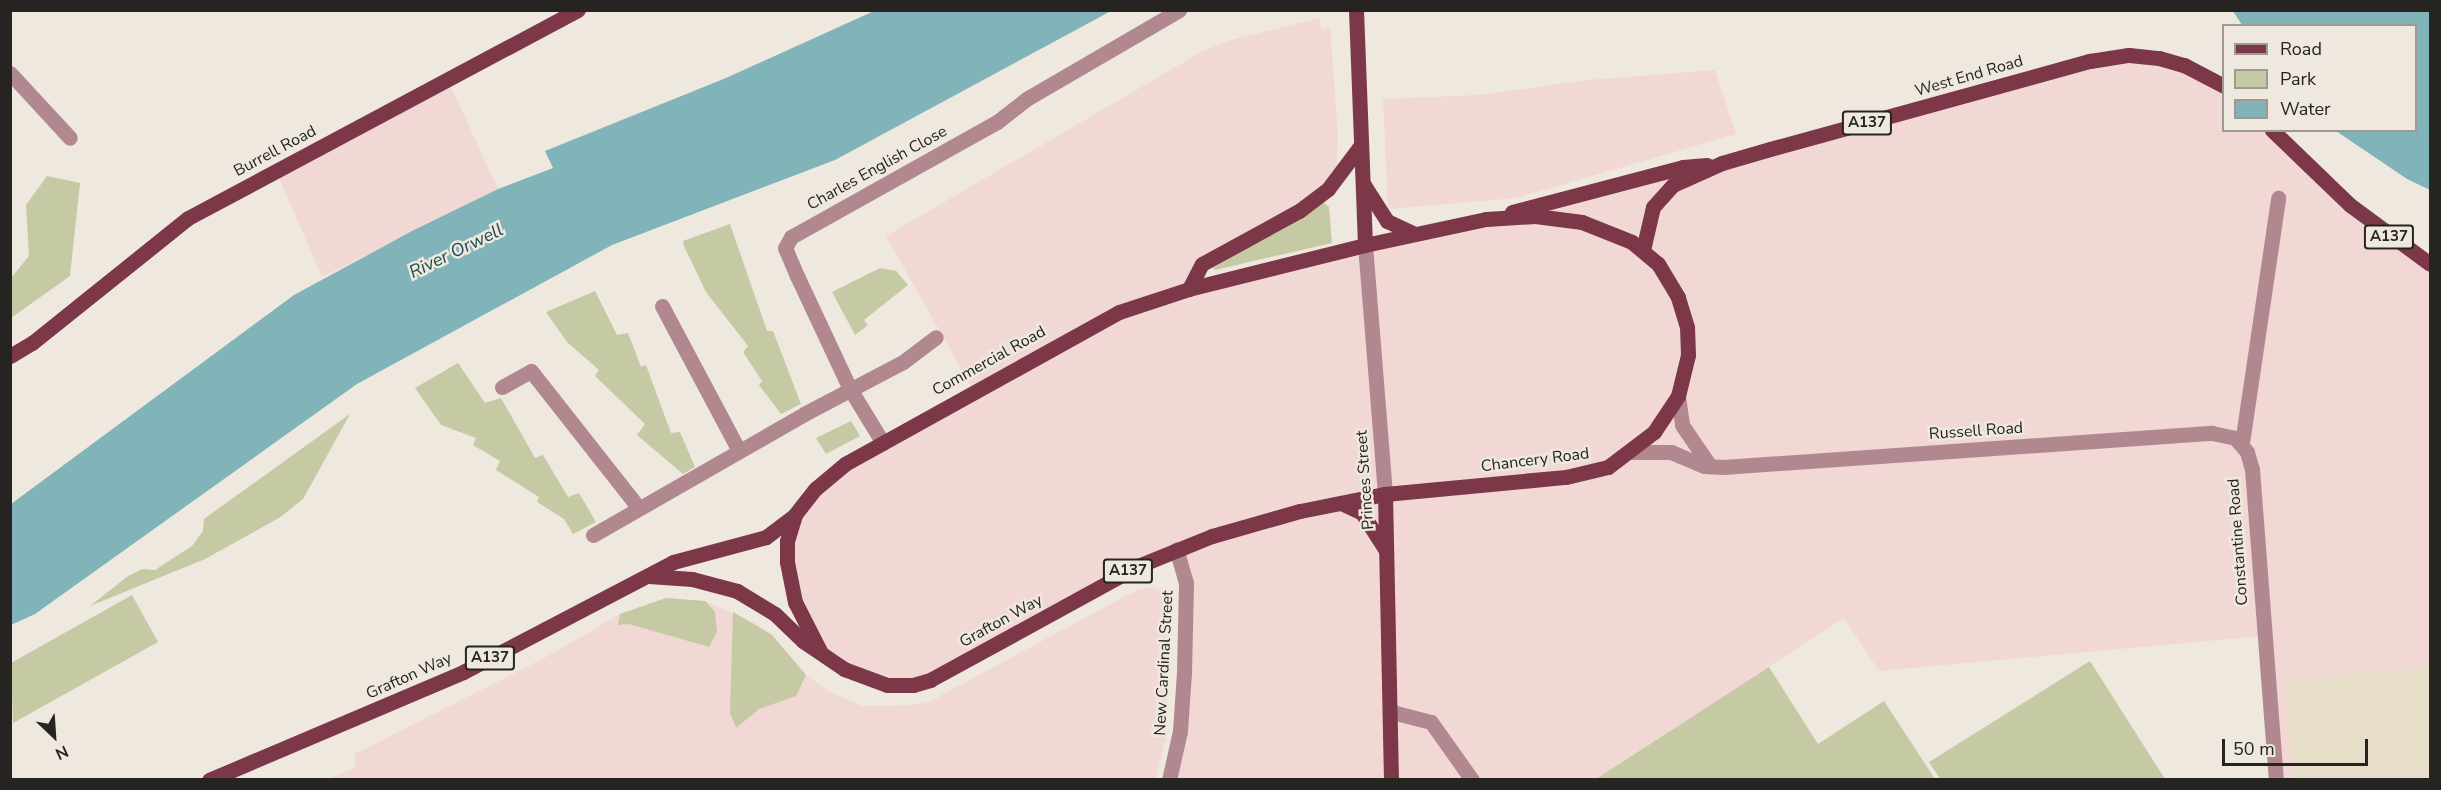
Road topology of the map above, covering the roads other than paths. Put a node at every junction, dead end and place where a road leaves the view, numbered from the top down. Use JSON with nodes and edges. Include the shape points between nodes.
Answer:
{"nodes":[{"id":1,"x":578,"y":10,"type":"edge"},
{"id":2,"x":1179,"y":10,"type":"edge"},
{"id":3,"x":1356,"y":10,"type":"edge"},
{"id":4,"x":10,"y":73,"type":"edge"},
{"id":5,"x":2222,"y":85,"type":"edge"},
{"id":6,"x":2274,"y":132,"type":"edge"},
{"id":7,"x":70,"y":138,"type":"dead end"},
{"id":8,"x":1361,"y":145,"type":"junction"},
{"id":9,"x":1722,"y":163,"type":"junction"},
{"id":10,"x":1362,"y":179,"type":"junction"},
{"id":11,"x":2278,"y":198,"type":"dead end"},
{"id":12,"x":1486,"y":219,"type":"junction"},
{"id":13,"x":1416,"y":234,"type":"junction"},
{"id":14,"x":1365,"y":245,"type":"junction"},
{"id":15,"x":1642,"y":250,"type":"junction"},
{"id":16,"x":2430,"y":264,"type":"edge"},
{"id":17,"x":1189,"y":289,"type":"junction"},
{"id":18,"x":662,"y":306,"type":"dead end"},
{"id":19,"x":936,"y":337,"type":"dead end"},
{"id":20,"x":10,"y":356,"type":"edge"},
{"id":21,"x":502,"y":387,"type":"dead end"},
{"id":22,"x":850,"y":389,"type":"junction"},
{"id":23,"x":1678,"y":396,"type":"junction"},
{"id":24,"x":883,"y":443,"type":"junction"},
{"id":25,"x":2242,"y":444,"type":"junction"},
{"id":26,"x":739,"y":451,"type":"junction"},
{"id":27,"x":1633,"y":452,"type":"junction"},
{"id":28,"x":1710,"y":466,"type":"junction"},
{"id":29,"x":1385,"y":494,"type":"junction"},
{"id":30,"x":1341,"y":503,"type":"junction"},
{"id":31,"x":639,"y":508,"type":"junction"},
{"id":32,"x":795,"y":515,"type":"junction"},
{"id":33,"x":592,"y":535,"type":"dead end"},
{"id":34,"x":1176,"y":549,"type":"junction"},
{"id":35,"x":1387,"y":554,"type":"junction"},
{"id":36,"x":649,"y":576,"type":"junction"},
{"id":37,"x":820,"y":651,"type":"junction"},
{"id":38,"x":1392,"y":712,"type":"junction"},
{"id":39,"x":209,"y":780,"type":"edge"},
{"id":40,"x":1169,"y":780,"type":"edge"},
{"id":41,"x":1391,"y":780,"type":"edge"},
{"id":42,"x":1472,"y":780,"type":"edge"},
{"id":43,"x":2276,"y":780,"type":"edge"}],
"edges":[{"from":1,"to":20,"type":"main road","name":"Burrell Road","via":[[188,218],[32,343]]},
{"from":2,"to":22,"type":"street","name":"Charles English Close","via":[[1028,98],[987,128],[791,237],[785,248]]},
{"from":3,"to":8,"type":"main road","name":"Princes Street"},
{"from":4,"to":7,"type":"street"},
{"from":5,"to":9,"type":"main road","name":"West End Road","number":"A137","via":[[2184,65],[2159,58],[2129,56],[2090,61]]},
{"from":6,"to":16,"type":"main road","number":"A137","via":[[2350,205]]},
{"from":8,"to":10,"type":"main road","name":"Princes Street"},
{"from":8,"to":17,"type":"main road","via":[[1328,189],[1299,211],[1202,264]]},
{"from":9,"to":12,"type":"main road","name":"West End Road","number":"A137","via":[[1683,167]]},
{"from":9,"to":15,"type":"main road","name":"West End Road","number":"A137","via":[[1673,185],[1661,196],[1649,218]]},
{"from":10,"to":13,"type":"main road","name":"Princes Street","via":[[1380,213],[1396,228]]},
{"from":10,"to":14,"type":"main road","name":"Princes Street"},
{"from":11,"to":25,"type":"street","name":"Constantine Road"},
{"from":12,"to":13,"type":"main road","name":"Chancery Road","number":"A137"},
{"from":12,"to":15,"type":"main road","name":"Chancery Road","number":"A137","via":[[1535,216],[1582,222],[1614,232]]},
{"from":13,"to":14,"type":"main road","name":"Chancery Road","number":"A137"},
{"from":14,"to":17,"type":"main road","name":"Commercial Road","number":"A137"},
{"from":14,"to":29,"type":"street","name":"Princes Street"},
{"from":15,"to":23,"type":"main road","name":"Chancery Road","number":"A137","via":[[1667,275],[1687,327],[1688,355]]},
{"from":17,"to":24,"type":"main road","name":"Commercial Road","number":"A137","via":[[1100,320]]},
{"from":18,"to":26,"type":"street"},
{"from":19,"to":22,"type":"street","via":[[913,356]]},
{"from":21,"to":31,"type":"street","via":[[531,371]]},
{"from":22,"to":24,"type":"street","name":"Charles English Close"},
{"from":22,"to":26,"type":"street"},
{"from":23,"to":27,"type":"main road","name":"Chancery Road","number":"A137","via":[[1654,432]]},
{"from":23,"to":28,"type":"street","via":[[1682,425]]},
{"from":24,"to":32,"type":"main road","name":"Commercial Road","number":"A137","via":[[845,464],[815,489]]},
{"from":25,"to":28,"type":"street","name":"Russell Road","via":[[2222,433],[2212,433]]},
{"from":25,"to":43,"type":"street","name":"Constantine Road","via":[[2252,469]]},
{"from":26,"to":31,"type":"street"},
{"from":27,"to":28,"type":"street","name":"Russell Road","via":[[1671,452]]},
{"from":27,"to":29,"type":"main road","name":"Chancery Road","number":"A137","via":[[1608,467],[1566,477]]},
{"from":29,"to":30,"type":"main road","name":"Grafton Way","number":"A137"},
{"from":29,"to":35,"type":"main road","name":"Princes Street"},
{"from":30,"to":34,"type":"main road","name":"Grafton Way","number":"A137","via":[[1255,523]]},
{"from":30,"to":35,"type":"main road","via":[[1362,513],[1372,524]]},
{"from":31,"to":33,"type":"street"},
{"from":32,"to":36,"type":"main road","name":"Grafton Way","number":"A137","via":[[766,537],[694,555]]},
{"from":32,"to":37,"type":"main road","name":"Commercial Road","number":"A137","via":[[787,541],[788,577],[800,616]]},
{"from":34,"to":37,"type":"main road","name":"Grafton Way","number":"A137","via":[[930,680],[913,685],[872,681],[844,669]]},
{"from":34,"to":40,"type":"street","name":"New Cardinal Street","via":[[1186,583],[1184,673],[1180,731]]},
{"from":35,"to":38,"type":"main road","name":"Princes Street"},
{"from":36,"to":37,"type":"main road","name":"Grafton Way","number":"A137","via":[[692,579],[751,597]]},
{"from":36,"to":39,"type":"main road","name":"Grafton Way","number":"A137","via":[[463,672]]},
{"from":38,"to":41,"type":"main road","name":"Princes Street"},
{"from":38,"to":42,"type":"street","via":[[1431,722]]}]}
